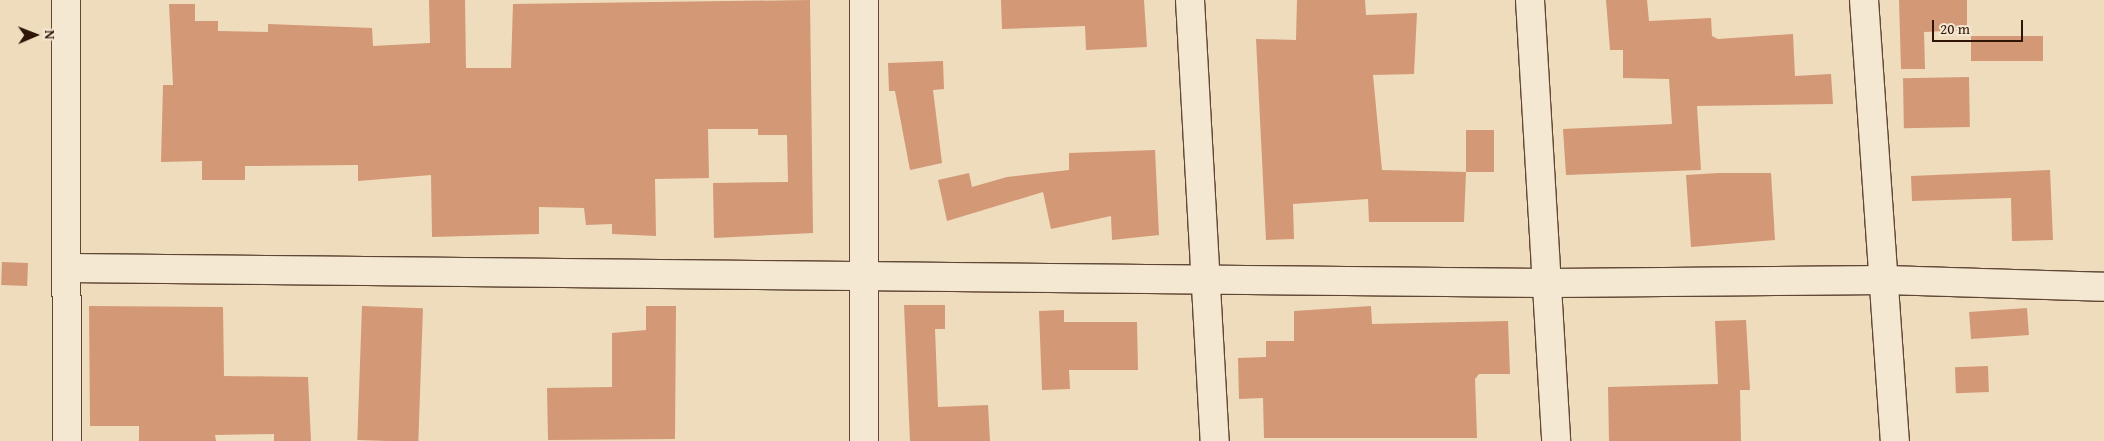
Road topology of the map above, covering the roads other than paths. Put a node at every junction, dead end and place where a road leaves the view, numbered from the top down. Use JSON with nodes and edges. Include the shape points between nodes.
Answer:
{"nodes":[{"id":1,"x":66,"y":0,"type":"edge"},
{"id":2,"x":864,"y":0,"type":"edge"},
{"id":3,"x":1190,"y":0,"type":"edge"},
{"id":4,"x":1530,"y":0,"type":"edge"},
{"id":5,"x":1864,"y":0,"type":"edge"},
{"id":6,"x":67,"y":268,"type":"junction"},
{"id":7,"x":862,"y":277,"type":"junction"},
{"id":8,"x":1207,"y":280,"type":"junction"},
{"id":9,"x":1886,"y":280,"type":"junction"},
{"id":10,"x":1545,"y":283,"type":"junction"},
{"id":11,"x":2104,"y":287,"type":"edge"},
{"id":12,"x":67,"y":441,"type":"edge"},
{"id":13,"x":864,"y":441,"type":"edge"},
{"id":14,"x":1215,"y":441,"type":"edge"},
{"id":15,"x":1556,"y":441,"type":"edge"},
{"id":16,"x":1894,"y":441,"type":"edge"}],
"edges":[{"from":1,"to":6,"type":"street"},
{"from":2,"to":7,"type":"street"},
{"from":3,"to":8,"type":"street"},
{"from":4,"to":10,"type":"street"},
{"from":5,"to":9,"type":"street"},
{"from":6,"to":7,"type":"street"},
{"from":6,"to":12,"type":"street"},
{"from":7,"to":8,"type":"street"},
{"from":7,"to":13,"type":"street"},
{"from":8,"to":10,"type":"street"},
{"from":8,"to":14,"type":"street"},
{"from":9,"to":10,"type":"street"},
{"from":9,"to":11,"type":"street"},
{"from":9,"to":16,"type":"street"},
{"from":10,"to":15,"type":"street"}]}
